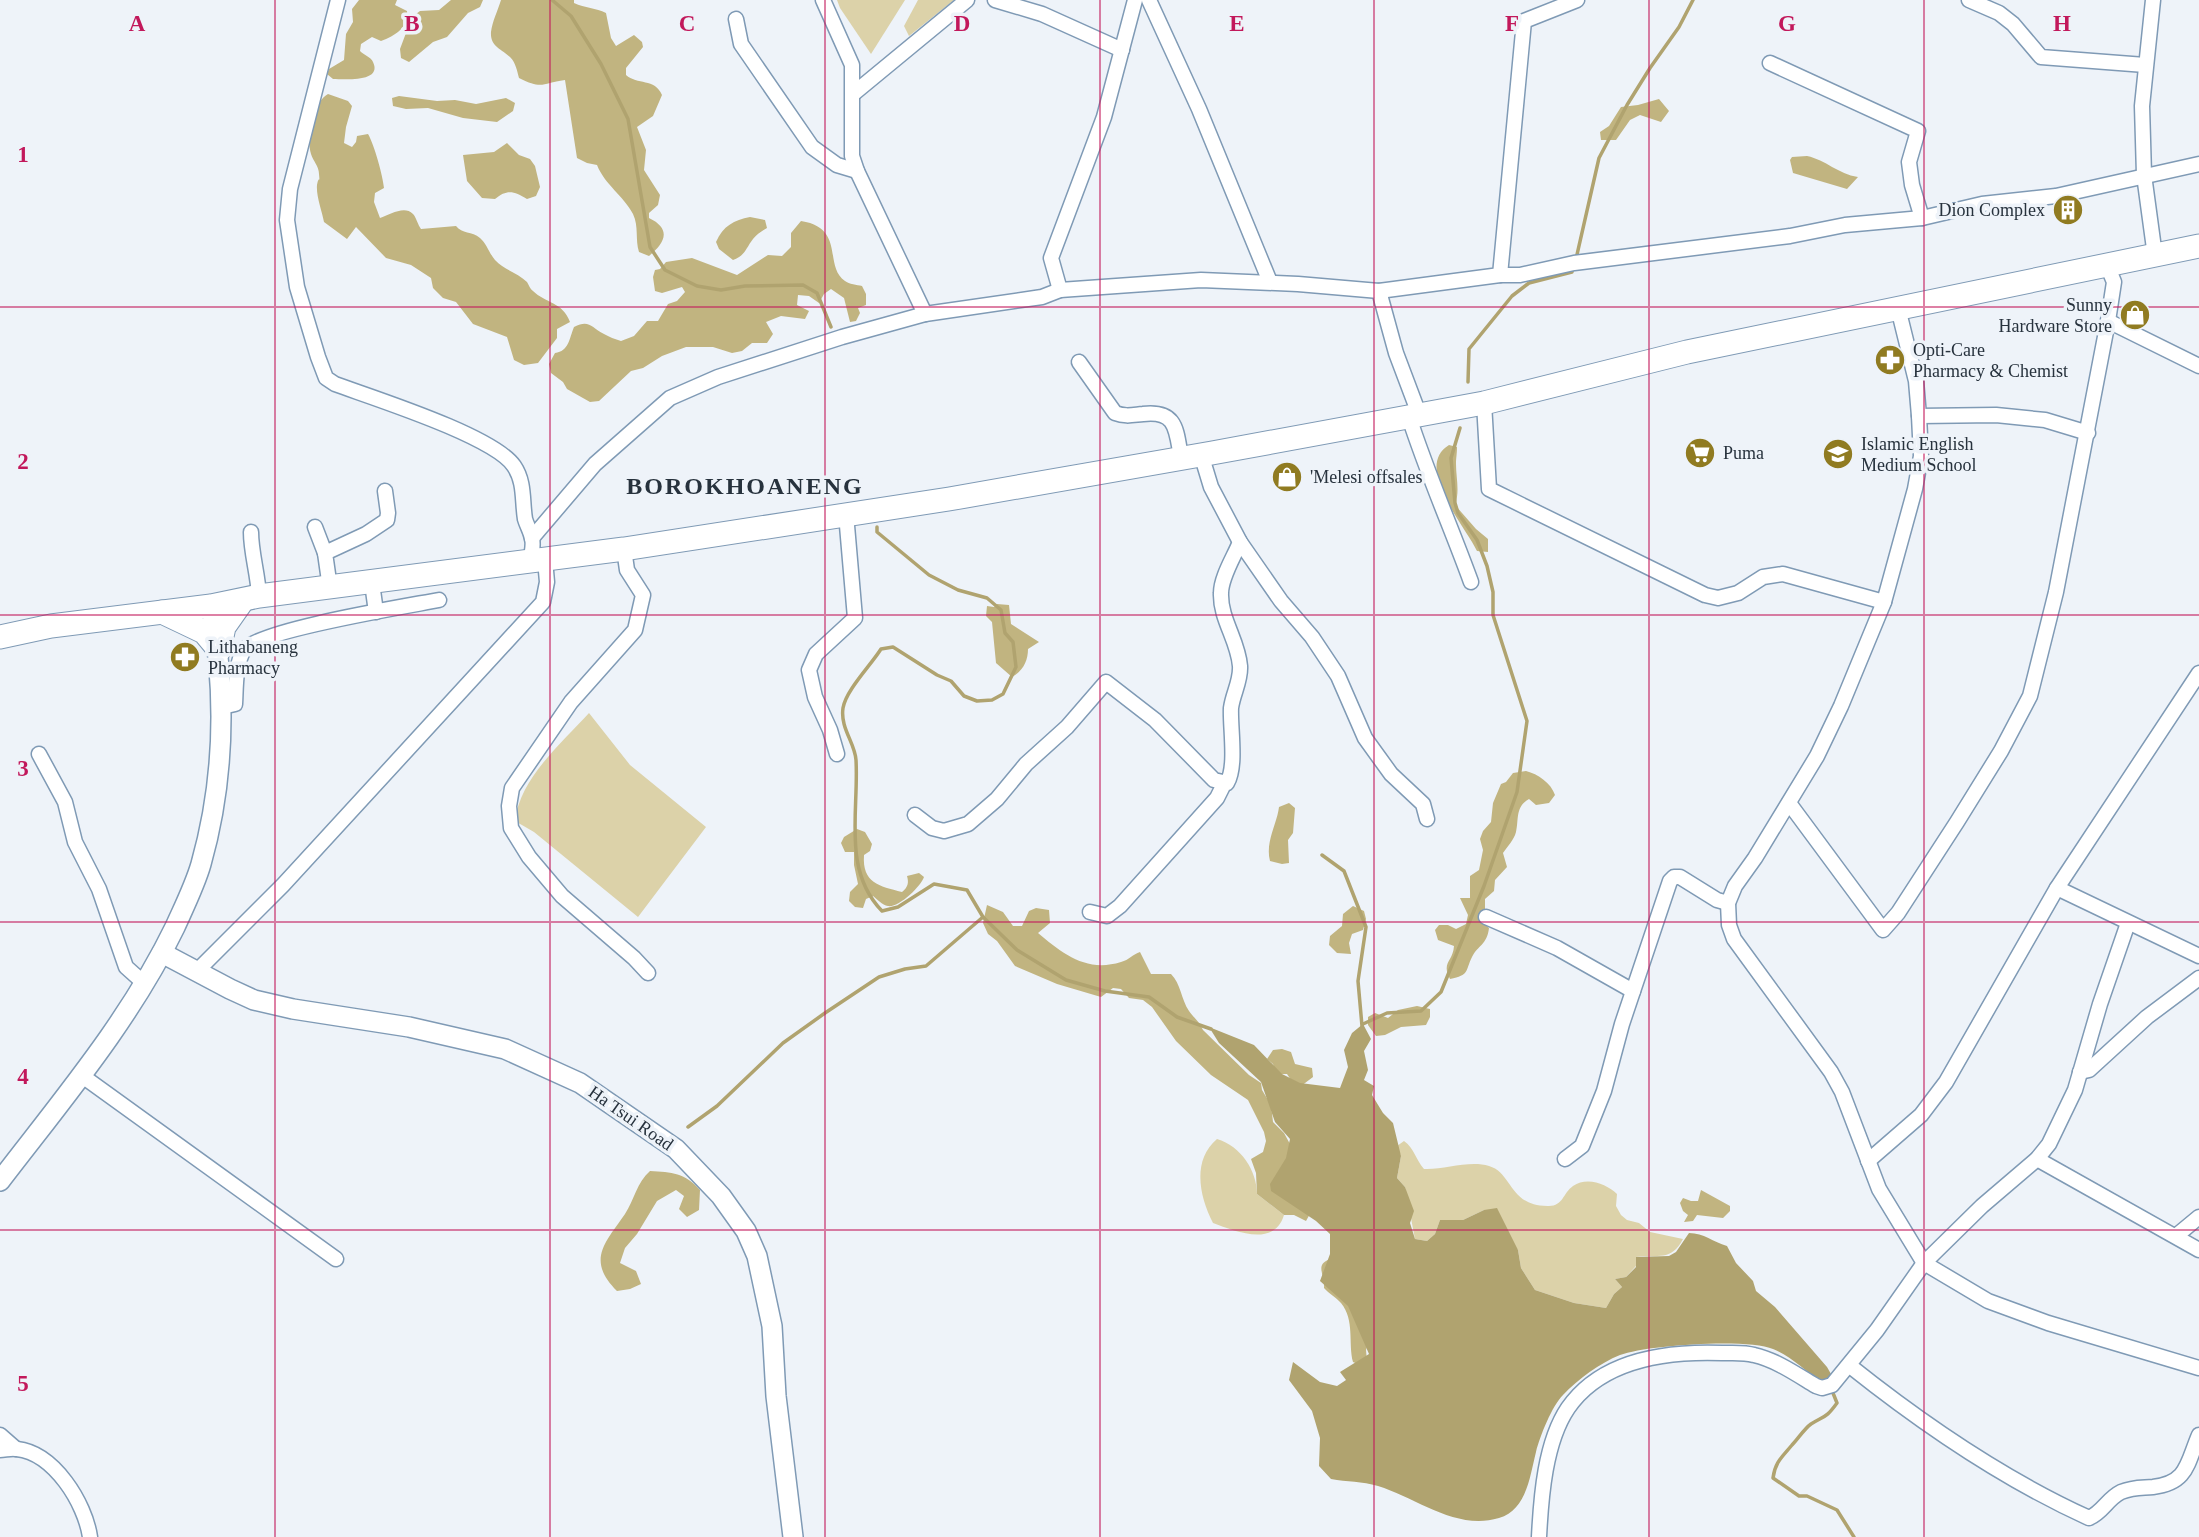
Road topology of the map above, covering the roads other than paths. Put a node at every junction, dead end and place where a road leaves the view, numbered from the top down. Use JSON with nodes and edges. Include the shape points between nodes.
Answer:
{"nodes":[{"id":1,"x":338,"y":0,"type":"edge"},
{"id":2,"x":823,"y":0,"type":"edge"},
{"id":3,"x":967,"y":0,"type":"edge"},
{"id":4,"x":995,"y":0,"type":"edge"},
{"id":5,"x":1135,"y":0,"type":"edge"},
{"id":6,"x":1149,"y":0,"type":"edge"},
{"id":7,"x":1577,"y":0,"type":"edge"},
{"id":8,"x":1969,"y":0,"type":"edge"},
{"id":9,"x":2154,"y":0,"type":"edge"},
{"id":10,"x":736,"y":19,"type":"dead end"},
{"id":11,"x":1122,"y":50,"type":"junction"},
{"id":12,"x":1770,"y":63,"type":"dead end"},
{"id":13,"x":2145,"y":65,"type":"junction"},
{"id":14,"x":853,"y":94,"type":"junction"},
{"id":15,"x":2199,"y":164,"type":"edge"},
{"id":16,"x":857,"y":171,"type":"junction"},
{"id":17,"x":2144,"y":175,"type":"junction"},
{"id":18,"x":1922,"y":218,"type":"junction"},
{"id":19,"x":2199,"y":246,"type":"edge"},
{"id":20,"x":2155,"y":256,"type":"junction"},
{"id":21,"x":2108,"y":265,"type":"junction"},
{"id":22,"x":1500,"y":275,"type":"junction"},
{"id":23,"x":1270,"y":282,"type":"junction"},
{"id":24,"x":1060,"y":290,"type":"junction"},
{"id":25,"x":1379,"y":291,"type":"junction"},
{"id":26,"x":1898,"y":308,"type":"junction"},
{"id":27,"x":925,"y":314,"type":"junction"},
{"id":28,"x":2108,"y":321,"type":"junction"},
{"id":29,"x":1079,"y":362,"type":"dead end"},
{"id":30,"x":2199,"y":366,"type":"edge"},
{"id":31,"x":1484,"y":403,"type":"junction"},
{"id":32,"x":1414,"y":416,"type":"junction"},
{"id":33,"x":1919,"y":416,"type":"junction"},
{"id":34,"x":2088,"y":433,"type":"junction"},
{"id":35,"x":1191,"y":456,"type":"junction"},
{"id":36,"x":385,"y":491,"type":"dead end"},
{"id":37,"x":846,"y":514,"type":"junction"},
{"id":38,"x":315,"y":527,"type":"dead end"},
{"id":39,"x":251,"y":532,"type":"dead end"},
{"id":40,"x":1240,"y":542,"type":"junction"},
{"id":41,"x":624,"y":550,"type":"junction"},
{"id":42,"x":325,"y":553,"type":"junction"},
{"id":43,"x":536,"y":553,"type":"junction"},
{"id":44,"x":1471,"y":582,"type":"dead end"},
{"id":45,"x":372,"y":583,"type":"junction"},
{"id":46,"x":330,"y":588,"type":"junction"},
{"id":47,"x":251,"y":598,"type":"junction"},
{"id":48,"x":439,"y":600,"type":"dead end"},
{"id":49,"x":1884,"y":602,"type":"junction"},
{"id":50,"x":211,"y":606,"type":"junction"},
{"id":51,"x":161,"y":611,"type":"junction"},
{"id":52,"x":376,"y":612,"type":"junction"},
{"id":53,"x":0,"y":637,"type":"edge"},
{"id":54,"x":219,"y":650,"type":"junction"},
{"id":55,"x":2199,"y":673,"type":"edge"},
{"id":56,"x":222,"y":707,"type":"junction"},
{"id":57,"x":39,"y":754,"type":"dead end"},
{"id":58,"x":837,"y":754,"type":"dead end"},
{"id":59,"x":1224,"y":784,"type":"junction"},
{"id":60,"x":1789,"y":803,"type":"junction"},
{"id":61,"x":915,"y":815,"type":"dead end"},
{"id":62,"x":1427,"y":819,"type":"dead end"},
{"id":63,"x":2057,"y":888,"type":"junction"},
{"id":64,"x":1728,"y":903,"type":"junction"},
{"id":65,"x":1090,"y":912,"type":"dead end"},
{"id":66,"x":1486,"y":917,"type":"dead end"},
{"id":67,"x":178,"y":920,"type":"junction"},
{"id":68,"x":2129,"y":923,"type":"junction"},
{"id":69,"x":2198,"y":952,"type":"edge"},
{"id":70,"x":162,"y":953,"type":"junction"},
{"id":71,"x":192,"y":969,"type":"junction"},
{"id":72,"x":648,"y":973,"type":"dead end"},
{"id":73,"x":2199,"y":978,"type":"edge"},
{"id":74,"x":145,"y":985,"type":"junction"},
{"id":75,"x":1633,"y":991,"type":"junction"},
{"id":76,"x":2080,"y":1072,"type":"junction"},
{"id":77,"x":81,"y":1075,"type":"junction"},
{"id":78,"x":1565,"y":1159,"type":"dead end"},
{"id":79,"x":2037,"y":1159,"type":"junction"},
{"id":80,"x":1868,"y":1161,"type":"junction"},
{"id":81,"x":0,"y":1181,"type":"edge"},
{"id":82,"x":2199,"y":1217,"type":"edge"},
{"id":83,"x":2176,"y":1236,"type":"junction"},
{"id":84,"x":2199,"y":1250,"type":"edge"},
{"id":85,"x":336,"y":1259,"type":"dead end"},
{"id":86,"x":1924,"y":1263,"type":"junction"},
{"id":87,"x":1850,"y":1366,"type":"junction"},
{"id":88,"x":2199,"y":1368,"type":"edge"},
{"id":89,"x":0,"y":1435,"type":"edge"},
{"id":90,"x":2199,"y":1435,"type":"edge"},
{"id":91,"x":16,"y":1449,"type":"junction"},
{"id":92,"x":0,"y":1450,"type":"edge"},
{"id":93,"x":90,"y":1537,"type":"edge"},
{"id":94,"x":793,"y":1537,"type":"edge"},
{"id":95,"x":1539,"y":1537,"type":"edge"}],
"edges":[{"from":1,"to":43,"type":"street","via":[[286,220],[297,287],[318,357],[326,378],[335,384],[499,450],[522,485],[525,517]]},
{"from":2,"to":14,"type":"street","via":[[852,65]]},
{"from":3,"to":14,"type":"street"},
{"from":4,"to":11,"type":"street"},
{"from":5,"to":11,"type":"street"},
{"from":6,"to":23,"type":"street"},
{"from":7,"to":22,"type":"street","via":[[1524,21]]},
{"from":8,"to":13,"type":"street","via":[[1999,13],[2041,57]]},
{"from":9,"to":13,"type":"street"},
{"from":10,"to":16,"type":"street","via":[[741,44],[812,147],[837,165]]},
{"from":11,"to":24,"type":"street","via":[[1104,117],[1051,258]]},
{"from":12,"to":18,"type":"street","via":[[1918,131],[1909,162]]},
{"from":13,"to":17,"type":"street"},
{"from":14,"to":16,"type":"street","via":[[852,156]]},
{"from":15,"to":17,"type":"street"},
{"from":16,"to":27,"type":"street"},
{"from":17,"to":18,"type":"street","via":[[2056,196],[1982,204]]},
{"from":17,"to":20,"type":"street"},
{"from":18,"to":22,"type":"street"},
{"from":19,"to":20,"type":"main road"},
{"from":20,"to":21,"type":"main road"},
{"from":21,"to":26,"type":"main road"},
{"from":21,"to":28,"type":"street","via":[[2114,282]]},
{"from":22,"to":25,"type":"street"},
{"from":23,"to":24,"type":"street","via":[[1200,280]]},
{"from":23,"to":25,"type":"street"},
{"from":24,"to":27,"type":"street","via":[[1042,297]]},
{"from":25,"to":32,"type":"street"},
{"from":26,"to":31,"type":"main road","via":[[1687,352]]},
{"from":26,"to":33,"type":"street","via":[[1916,381]]},
{"from":27,"to":43,"type":"street","via":[[718,377],[670,398],[595,464]]},
{"from":28,"to":30,"type":"street"},
{"from":28,"to":34,"type":"street"},
{"from":29,"to":35,"type":"street","via":[[1115,412],[1168,416]]},
{"from":31,"to":32,"type":"main road"},
{"from":31,"to":49,"type":"street","via":[[1489,489],[1705,595],[1728,596],[1763,577],[1783,574]]},
{"from":32,"to":35,"type":"main road"},
{"from":32,"to":44,"type":"street","via":[[1427,473]]},
{"from":33,"to":34,"type":"street","via":[[2045,419]]},
{"from":33,"to":49,"type":"street","via":[[1921,456],[1915,489]]},
{"from":34,"to":60,"type":"street","via":[[2030,696],[1957,822],[1883,930]]},
{"from":35,"to":37,"type":"main road"},
{"from":35,"to":40,"type":"street"},
{"from":36,"to":42,"type":"street","via":[[387,520]]},
{"from":37,"to":41,"type":"main road"},
{"from":37,"to":58,"type":"street","via":[[855,618],[816,654],[809,670]]},
{"from":38,"to":42,"type":"street"},
{"from":39,"to":47,"type":"street"},
{"from":40,"to":59,"type":"street","via":[[1221,591],[1224,618],[1240,664],[1231,706],[1230,778]]},
{"from":40,"to":62,"type":"street","via":[[1312,637],[1338,676],[1365,738],[1391,774],[1423,804]]},
{"from":41,"to":43,"type":"main road"},
{"from":41,"to":72,"type":"street","via":[[627,570],[643,595],[635,630],[571,702],[512,788],[509,806],[511,828],[529,857],[562,896]]},
{"from":42,"to":46,"type":"street"},
{"from":43,"to":45,"type":"main road"},
{"from":43,"to":71,"type":"street","via":[[547,582],[543,602],[283,885]]},
{"from":45,"to":46,"type":"main road"},
{"from":45,"to":52,"type":"street"},
{"from":46,"to":47,"type":"main road"},
{"from":47,"to":50,"type":"main road"},
{"from":47,"to":54,"type":"main road","via":[[224,627]]},
{"from":48,"to":52,"type":"street"},
{"from":49,"to":60,"type":"street","via":[[1836,717]]},
{"from":50,"to":51,"type":"main road"},
{"from":50,"to":54,"type":"street"},
{"from":51,"to":53,"type":"main road"},
{"from":51,"to":54,"type":"main road","via":[[204,632]]},
{"from":52,"to":56,"type":"street","via":[[249,645],[243,651],[235,704]]},
{"from":54,"to":56,"type":"street"},
{"from":55,"to":63,"type":"street"},
{"from":56,"to":67,"type":"street","via":[[212,819],[201,865]]},
{"from":57,"to":74,"type":"street","via":[[65,802],[75,842],[99,889],[126,967]]},
{"from":59,"to":61,"type":"street","via":[[1200,768],[1155,720],[1106,682],[968,824],[944,831]]},
{"from":59,"to":65,"type":"street","via":[[1217,798],[1120,906],[1107,916]]},
{"from":60,"to":64,"type":"street"},
{"from":63,"to":68,"type":"street"},
{"from":63,"to":80,"type":"street","via":[[1946,1082],[1921,1115]]},
{"from":64,"to":75,"type":"street","via":[[1680,877],[1670,880]]},
{"from":64,"to":80,"type":"street","via":[[1734,939],[1831,1072]]},
{"from":66,"to":75,"type":"street","via":[[1557,948]]},
{"from":67,"to":70,"type":"street"},
{"from":67,"to":71,"type":"street"},
{"from":68,"to":69,"type":"street"},
{"from":68,"to":76,"type":"street"},
{"from":70,"to":71,"type":"street","name":"Ha Tsui Road"},
{"from":70,"to":74,"type":"street"},
{"from":71,"to":94,"type":"street","name":"Ha Tsui Road","via":[[254,1000],[505,1049],[580,1083],[656,1134],[695,1167],[746,1231],[757,1256],[772,1326]]},
{"from":73,"to":76,"type":"street","via":[[2089,1070]]},
{"from":74,"to":77,"type":"street"},
{"from":75,"to":78,"type":"street","via":[[1604,1091],[1582,1146]]},
{"from":76,"to":79,"type":"street","via":[[2059,1126]]},
{"from":77,"to":81,"type":"street"},
{"from":77,"to":85,"type":"street"},
{"from":79,"to":83,"type":"street"},
{"from":79,"to":86,"type":"street"},
{"from":80,"to":86,"type":"street","via":[[1879,1189]]},
{"from":82,"to":83,"type":"street"},
{"from":83,"to":84,"type":"street"},
{"from":86,"to":87,"type":"street"},
{"from":86,"to":88,"type":"street","via":[[1988,1301]]},
{"from":87,"to":90,"type":"street","via":[[1942,1436],[2048,1500],[2089,1518],[2100,1513],[2110,1497],[2132,1488],[2171,1484],[2182,1477]]},
{"from":87,"to":95,"type":"street","via":[[1832,1385],[1822,1388],[1767,1358],[1750,1354],[1666,1356],[1635,1361],[1611,1372],[1567,1409],[1544,1478]]},
{"from":89,"to":91,"type":"street"},
{"from":91,"to":92,"type":"street"},
{"from":91,"to":93,"type":"street","via":[[32,1454],[65,1478]]}]}
